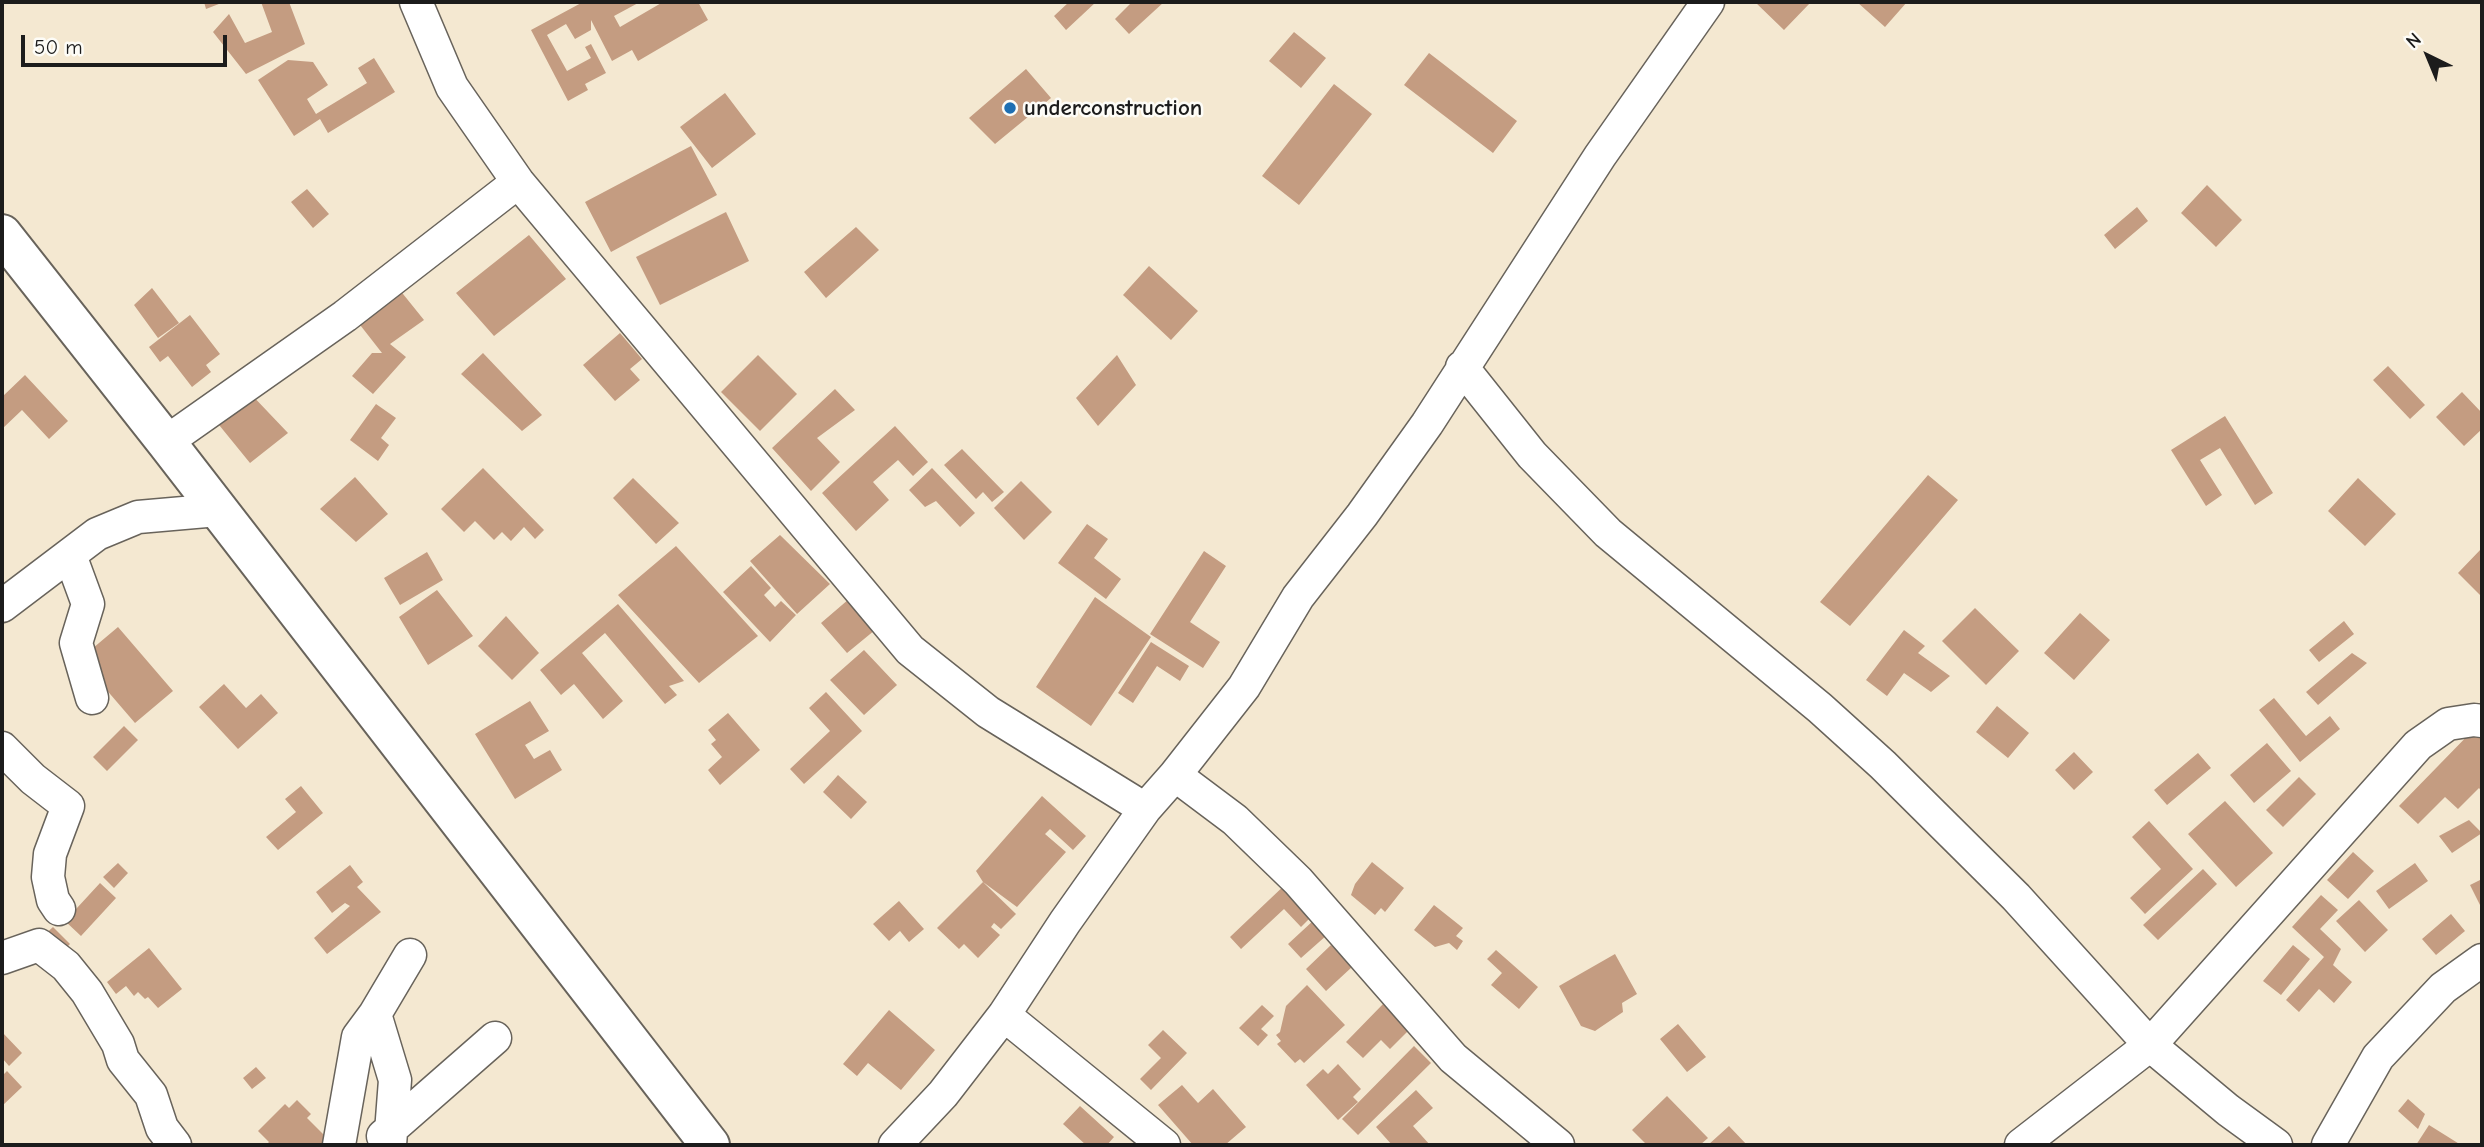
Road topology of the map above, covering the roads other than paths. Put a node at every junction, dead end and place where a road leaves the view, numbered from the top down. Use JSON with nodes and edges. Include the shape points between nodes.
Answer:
{"nodes":[{"id":1,"x":416,"y":2,"type":"edge"},
{"id":2,"x":1708,"y":2,"type":"edge"},
{"id":3,"x":518,"y":181,"type":"junction"},
{"id":4,"x":2,"y":234,"type":"edge"},
{"id":5,"x":1462,"y":367,"type":"junction"},
{"id":6,"x":166,"y":442,"type":"junction"},
{"id":7,"x":218,"y":510,"type":"junction"},
{"id":8,"x":70,"y":555,"type":"junction"},
{"id":9,"x":2,"y":606,"type":"edge"},
{"id":10,"x":92,"y":698,"type":"dead end"},
{"id":11,"x":2482,"y":721,"type":"edge"},
{"id":12,"x":2,"y":748,"type":"edge"},
{"id":13,"x":1175,"y":775,"type":"junction"},
{"id":14,"x":1145,"y":809,"type":"junction"},
{"id":15,"x":59,"y":909,"type":"dead end"},
{"id":16,"x":410,"y":955,"type":"dead end"},
{"id":17,"x":2,"y":958,"type":"edge"},
{"id":18,"x":2482,"y":960,"type":"edge"},
{"id":19,"x":375,"y":1014,"type":"junction"},
{"id":20,"x":1003,"y":1015,"type":"junction"},
{"id":21,"x":495,"y":1038,"type":"dead end"},
{"id":22,"x":2150,"y":1045,"type":"junction"},
{"id":23,"x":393,"y":1141,"type":"edge"},
{"id":24,"x":175,"y":1145,"type":"edge"},
{"id":25,"x":339,"y":1145,"type":"edge"},
{"id":26,"x":710,"y":1145,"type":"edge"},
{"id":27,"x":895,"y":1145,"type":"edge"},
{"id":28,"x":1164,"y":1145,"type":"edge"},
{"id":29,"x":1558,"y":1145,"type":"edge"},
{"id":30,"x":2021,"y":1145,"type":"edge"},
{"id":31,"x":2276,"y":1145,"type":"edge"},
{"id":32,"x":2328,"y":1145,"type":"edge"}],
"edges":[{"from":1,"to":3,"type":"street","via":[[453,87]]},
{"from":2,"to":5,"type":"street"},
{"from":3,"to":6,"type":"street","via":[[345,316]]},
{"from":3,"to":14,"type":"street","via":[[910,650],[988,712]]},
{"from":4,"to":6,"type":"main road"},
{"from":5,"to":13,"type":"street","via":[[1427,424],[1298,597],[1244,687]]},
{"from":5,"to":22,"type":"street","via":[[1532,455],[1608,534],[1883,765],[2017,897]]},
{"from":6,"to":7,"type":"main road"},
{"from":7,"to":8,"type":"street","via":[[138,517],[97,534]]},
{"from":7,"to":26,"type":"main road"},
{"from":8,"to":9,"type":"street"},
{"from":8,"to":10,"type":"street","via":[[89,604],[76,643]]},
{"from":11,"to":22,"type":"street","via":[[2448,724],[2418,745]]},
{"from":12,"to":15,"type":"street","via":[[68,806],[50,854],[48,877]]},
{"from":13,"to":14,"type":"street"},
{"from":13,"to":29,"type":"street","via":[[1235,820],[1298,881],[1452,1058]]},
{"from":14,"to":20,"type":"street"},
{"from":16,"to":19,"type":"street"},
{"from":17,"to":24,"type":"street","via":[[39,945],[66,966],[87,992],[123,1060],[151,1095]]},
{"from":18,"to":32,"type":"street","via":[[2443,988],[2378,1057]]},
{"from":19,"to":23,"type":"street","via":[[395,1080]]},
{"from":19,"to":25,"type":"street","via":[[358,1037]]},
{"from":20,"to":27,"type":"street","via":[[943,1094]]},
{"from":20,"to":28,"type":"street"},
{"from":21,"to":23,"type":"street"},
{"from":22,"to":30,"type":"street"},
{"from":22,"to":31,"type":"street"}]}
